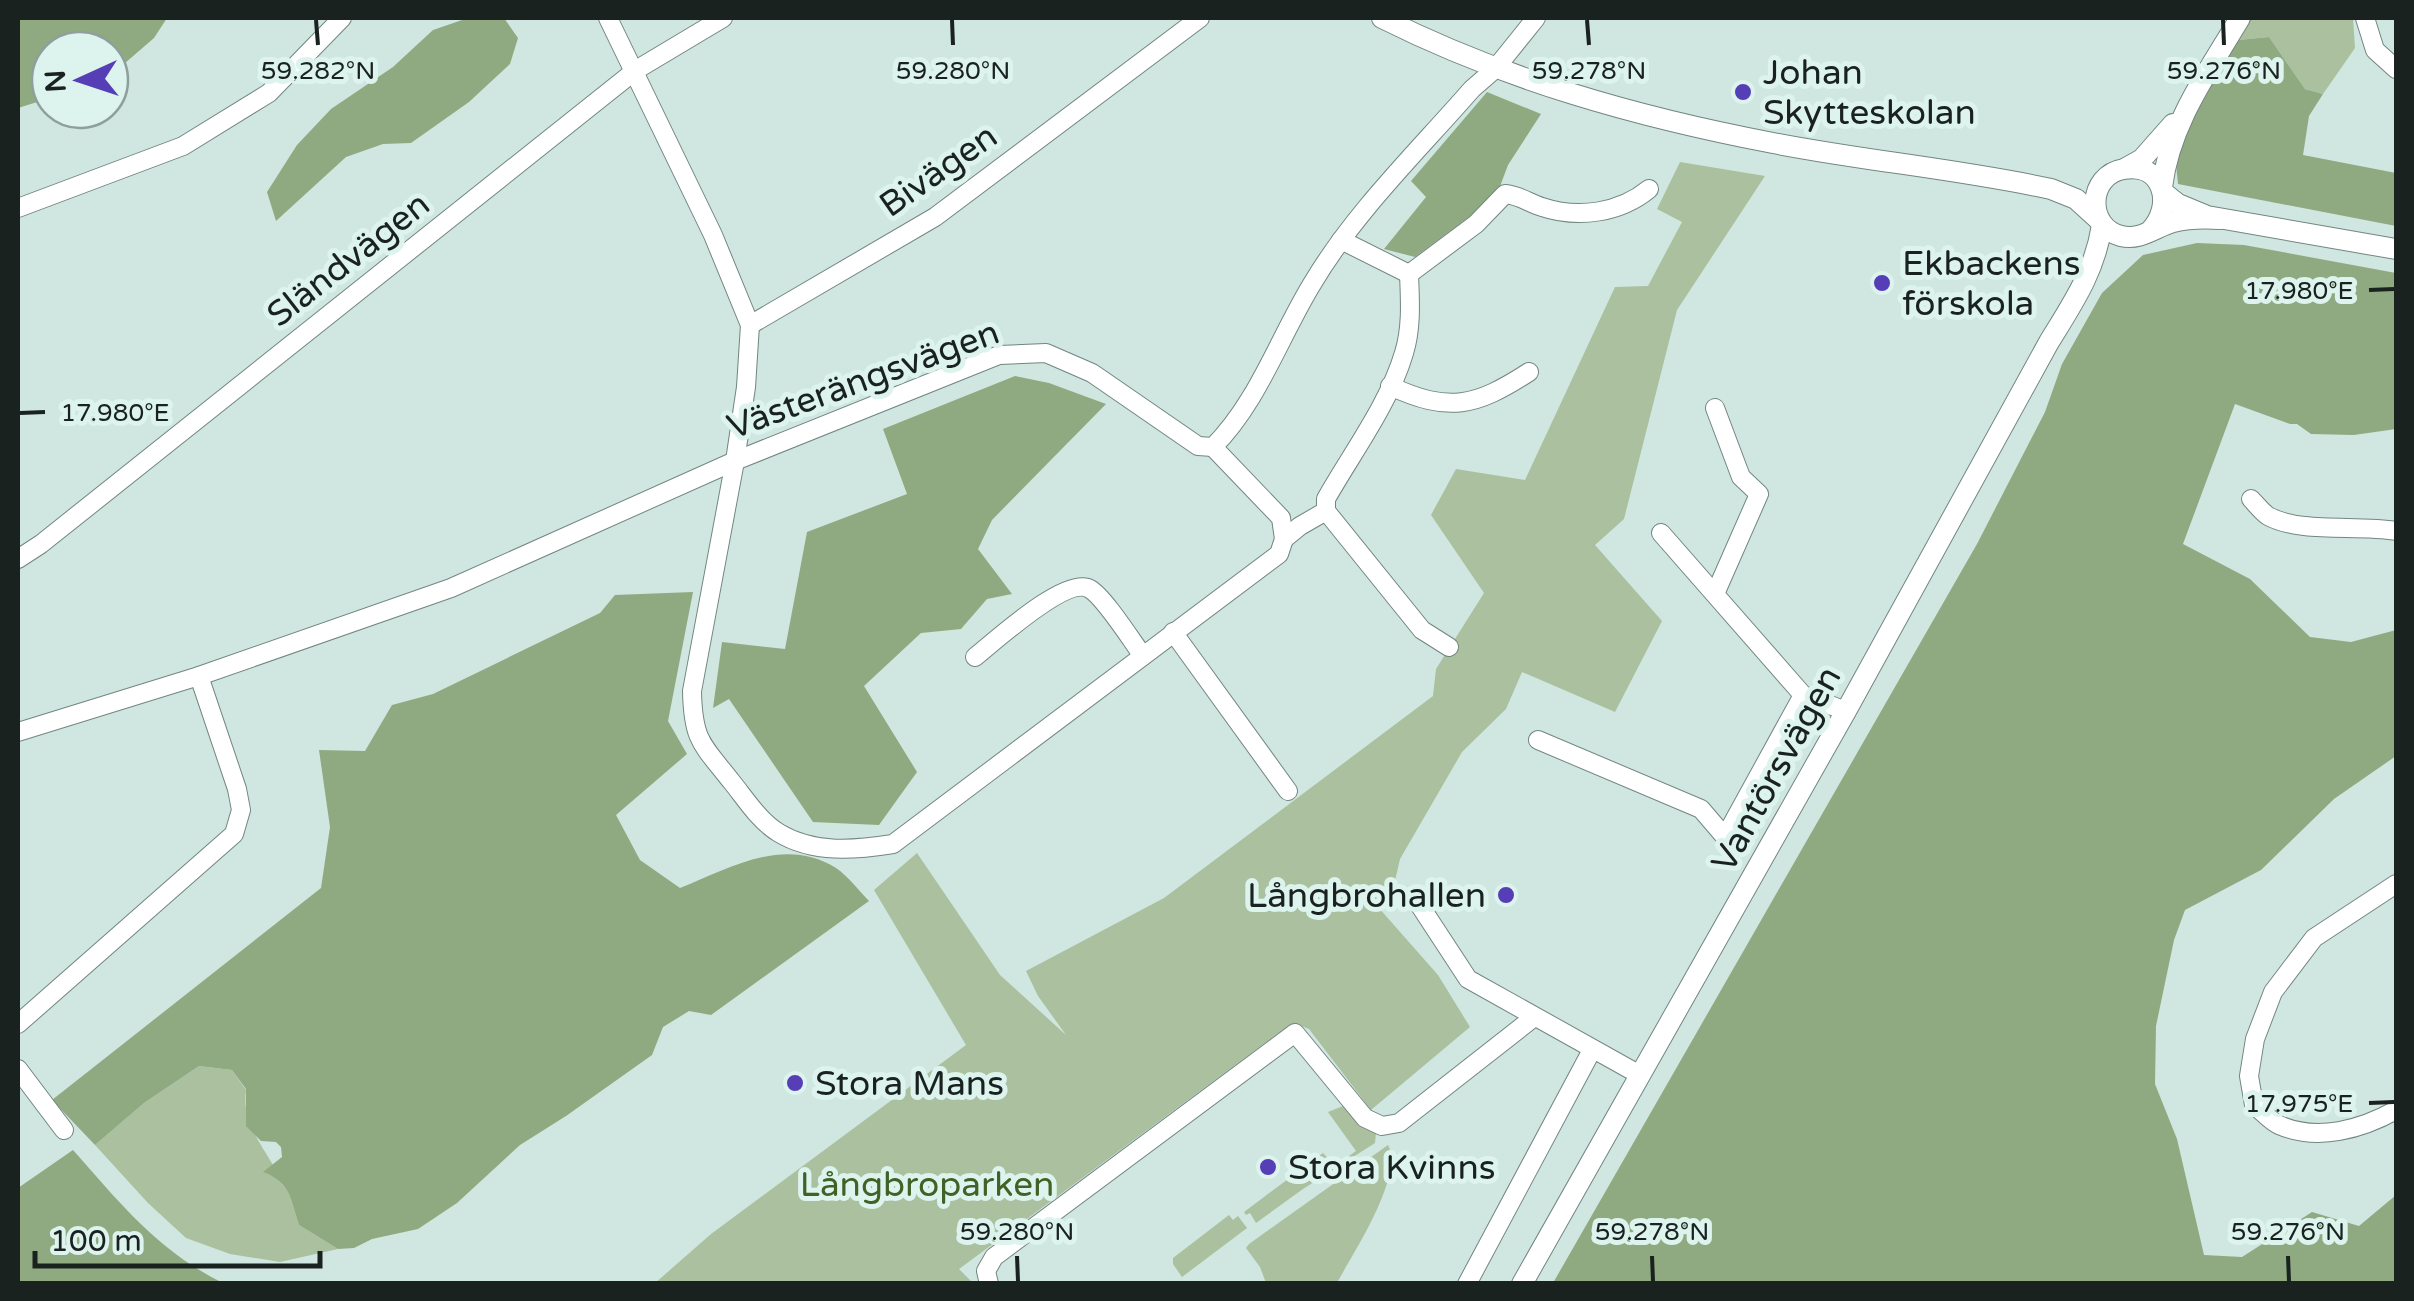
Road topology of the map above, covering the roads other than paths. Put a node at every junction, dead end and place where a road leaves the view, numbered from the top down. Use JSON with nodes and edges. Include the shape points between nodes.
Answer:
{"nodes":[{"id":1,"x":342,"y":18,"type":"edge"},
{"id":2,"x":608,"y":18,"type":"edge"},
{"id":3,"x":724,"y":18,"type":"edge"},
{"id":4,"x":1200,"y":18,"type":"edge"},
{"id":5,"x":1382,"y":18,"type":"edge"},
{"id":6,"x":1536,"y":18,"type":"edge"},
{"id":7,"x":2240,"y":18,"type":"edge"},
{"id":8,"x":2365,"y":18,"type":"edge"},
{"id":9,"x":1495,"y":69,"type":"junction"},
{"id":10,"x":2396,"y":69,"type":"edge"},
{"id":11,"x":636,"y":70,"type":"junction"},
{"id":12,"x":2184,"y":111,"type":"junction"},
{"id":13,"x":2120,"y":170,"type":"junction"},
{"id":14,"x":2038,"y":186,"type":"junction"},
{"id":15,"x":1649,"y":189,"type":"dead end"},
{"id":16,"x":2162,"y":190,"type":"junction"},
{"id":17,"x":18,"y":208,"type":"edge"},
{"id":18,"x":2220,"y":219,"type":"junction"},
{"id":19,"x":2100,"y":222,"type":"junction"},
{"id":20,"x":2144,"y":234,"type":"junction"},
{"id":21,"x":1341,"y":240,"type":"junction"},
{"id":22,"x":2396,"y":248,"type":"edge"},
{"id":23,"x":1410,"y":274,"type":"junction"},
{"id":24,"x":2084,"y":286,"type":"junction"},
{"id":25,"x":750,"y":325,"type":"junction"},
{"id":26,"x":1529,"y":372,"type":"dead end"},
{"id":27,"x":1390,"y":386,"type":"junction"},
{"id":28,"x":1715,"y":408,"type":"dead end"},
{"id":29,"x":1213,"y":447,"type":"junction"},
{"id":30,"x":735,"y":461,"type":"junction"},
{"id":31,"x":2251,"y":498,"type":"dead end"},
{"id":32,"x":1326,"y":511,"type":"junction"},
{"id":33,"x":2396,"y":530,"type":"edge"},
{"id":34,"x":1661,"y":533,"type":"dead end"},
{"id":35,"x":1284,"y":539,"type":"junction"},
{"id":36,"x":18,"y":559,"type":"edge"},
{"id":37,"x":1715,"y":594,"type":"junction"},
{"id":38,"x":1173,"y":632,"type":"junction"},
{"id":39,"x":1449,"y":647,"type":"dead end"},
{"id":40,"x":1143,"y":656,"type":"junction"},
{"id":41,"x":974,"y":657,"type":"dead end"},
{"id":42,"x":199,"y":676,"type":"junction"},
{"id":43,"x":1802,"y":695,"type":"junction"},
{"id":44,"x":1846,"y":711,"type":"junction"},
{"id":45,"x":18,"y":732,"type":"edge"},
{"id":46,"x":1538,"y":740,"type":"dead end"},
{"id":47,"x":1288,"y":791,"type":"dead end"},
{"id":48,"x":2396,"y":884,"type":"edge"},
{"id":49,"x":1413,"y":895,"type":"dead end"},
{"id":50,"x":1533,"y":1018,"type":"junction"},
{"id":51,"x":18,"y":1024,"type":"edge"},
{"id":52,"x":1592,"y":1050,"type":"junction"},
{"id":53,"x":18,"y":1069,"type":"edge"},
{"id":54,"x":1640,"y":1075,"type":"junction"},
{"id":55,"x":2396,"y":1110,"type":"edge"},
{"id":56,"x":64,"y":1130,"type":"dead end"},
{"id":57,"x":988,"y":1284,"type":"edge"},
{"id":58,"x":1467,"y":1284,"type":"edge"},
{"id":59,"x":1522,"y":1284,"type":"edge"}],
"edges":[{"from":1,"to":17,"type":"street","via":[[269,93],[183,146]]},
{"from":2,"to":11,"type":"street"},
{"from":3,"to":11,"type":"street","name":"Sländvägen"},
{"from":4,"to":25,"type":"street","name":"Bivägen","via":[[935,217]]},
{"from":5,"to":9,"type":"street"},
{"from":6,"to":9,"type":"street"},
{"from":7,"to":12,"type":"street"},
{"from":8,"to":10,"type":"street","via":[[2375,50]]},
{"from":9,"to":14,"type":"street","via":[[1630,113]]},
{"from":9,"to":21,"type":"street"},
{"from":11,"to":25,"type":"street"},
{"from":11,"to":36,"type":"street","name":"Sländvägen"},
{"from":12,"to":13,"type":"street","via":[[2142,159]]},
{"from":12,"to":16,"type":"street"},
{"from":13,"to":14,"type":"street","via":[[2079,184]]},
{"from":13,"to":16,"type":"street","via":[[2148,174]]},
{"from":13,"to":19,"type":"street","via":[[2099,187]]},
{"from":14,"to":19,"type":"street","via":[[2076,200]]},
{"from":15,"to":23,"type":"street","via":[[1636,200],[1587,212],[1556,212],[1505,194]]},
{"from":16,"to":18,"type":"street"},
{"from":16,"to":20,"type":"street","via":[[2163,214]]},
{"from":18,"to":20,"type":"street","via":[[2176,222]]},
{"from":18,"to":22,"type":"street"},
{"from":19,"to":20,"type":"street","via":[[2116,235]]},
{"from":19,"to":24,"type":"street","name":"Vantörsvägen"},
{"from":20,"to":24,"type":"street","name":"Vantörsvägen","via":[[2113,254]]},
{"from":21,"to":23,"type":"street"},
{"from":21,"to":29,"type":"street","via":[[1236,424]]},
{"from":23,"to":27,"type":"street","via":[[1409,328]]},
{"from":24,"to":44,"type":"street","name":"Vantörsvägen"},
{"from":25,"to":30,"type":"street"},
{"from":26,"to":27,"type":"street","via":[[1484,398],[1443,404]]},
{"from":27,"to":32,"type":"street","via":[[1326,499]]},
{"from":28,"to":37,"type":"street","via":[[1741,477],[1759,494]]},
{"from":29,"to":30,"type":"street","name":"Västerängsvägen","via":[[1198,446],[1092,373],[1046,353],[999,355]]},
{"from":29,"to":35,"type":"street","via":[[1282,518]]},
{"from":30,"to":40,"type":"street","via":[[692,715],[696,738],[778,833],[848,851],[894,844]]},
{"from":30,"to":42,"type":"street","name":"Västerängsvägen","via":[[451,588]]},
{"from":31,"to":33,"type":"street","via":[[2267,515],[2297,525]]},
{"from":32,"to":35,"type":"street"},
{"from":32,"to":39,"type":"street","via":[[1422,630]]},
{"from":34,"to":37,"type":"street"},
{"from":35,"to":38,"type":"street","via":[[1278,554]]},
{"from":37,"to":43,"type":"street"},
{"from":38,"to":40,"type":"street"},
{"from":38,"to":47,"type":"street"},
{"from":40,"to":41,"type":"street","via":[[1093,590],[1078,584]]},
{"from":42,"to":45,"type":"street","name":"Västerängsvägen"},
{"from":42,"to":51,"type":"street","via":[[237,789],[241,810],[234,834]]},
{"from":43,"to":44,"type":"street"},
{"from":43,"to":46,"type":"street","via":[[1724,837],[1701,809]]},
{"from":44,"to":54,"type":"street","name":"Vantörsvägen"},
{"from":48,"to":55,"type":"street","via":[[2314,938],[2273,992],[2249,1076],[2254,1105],[2278,1125],[2314,1134],[2355,1129]]},
{"from":49,"to":50,"type":"street","via":[[1468,979]]},
{"from":50,"to":52,"type":"street"},
{"from":50,"to":57,"type":"street","via":[[1399,1122],[1382,1126],[1365,1118],[1296,1032],[994,1258]]},
{"from":52,"to":54,"type":"street"},
{"from":52,"to":58,"type":"street"},
{"from":53,"to":56,"type":"street"},
{"from":54,"to":59,"type":"street","name":"Vantörsvägen"}]}
